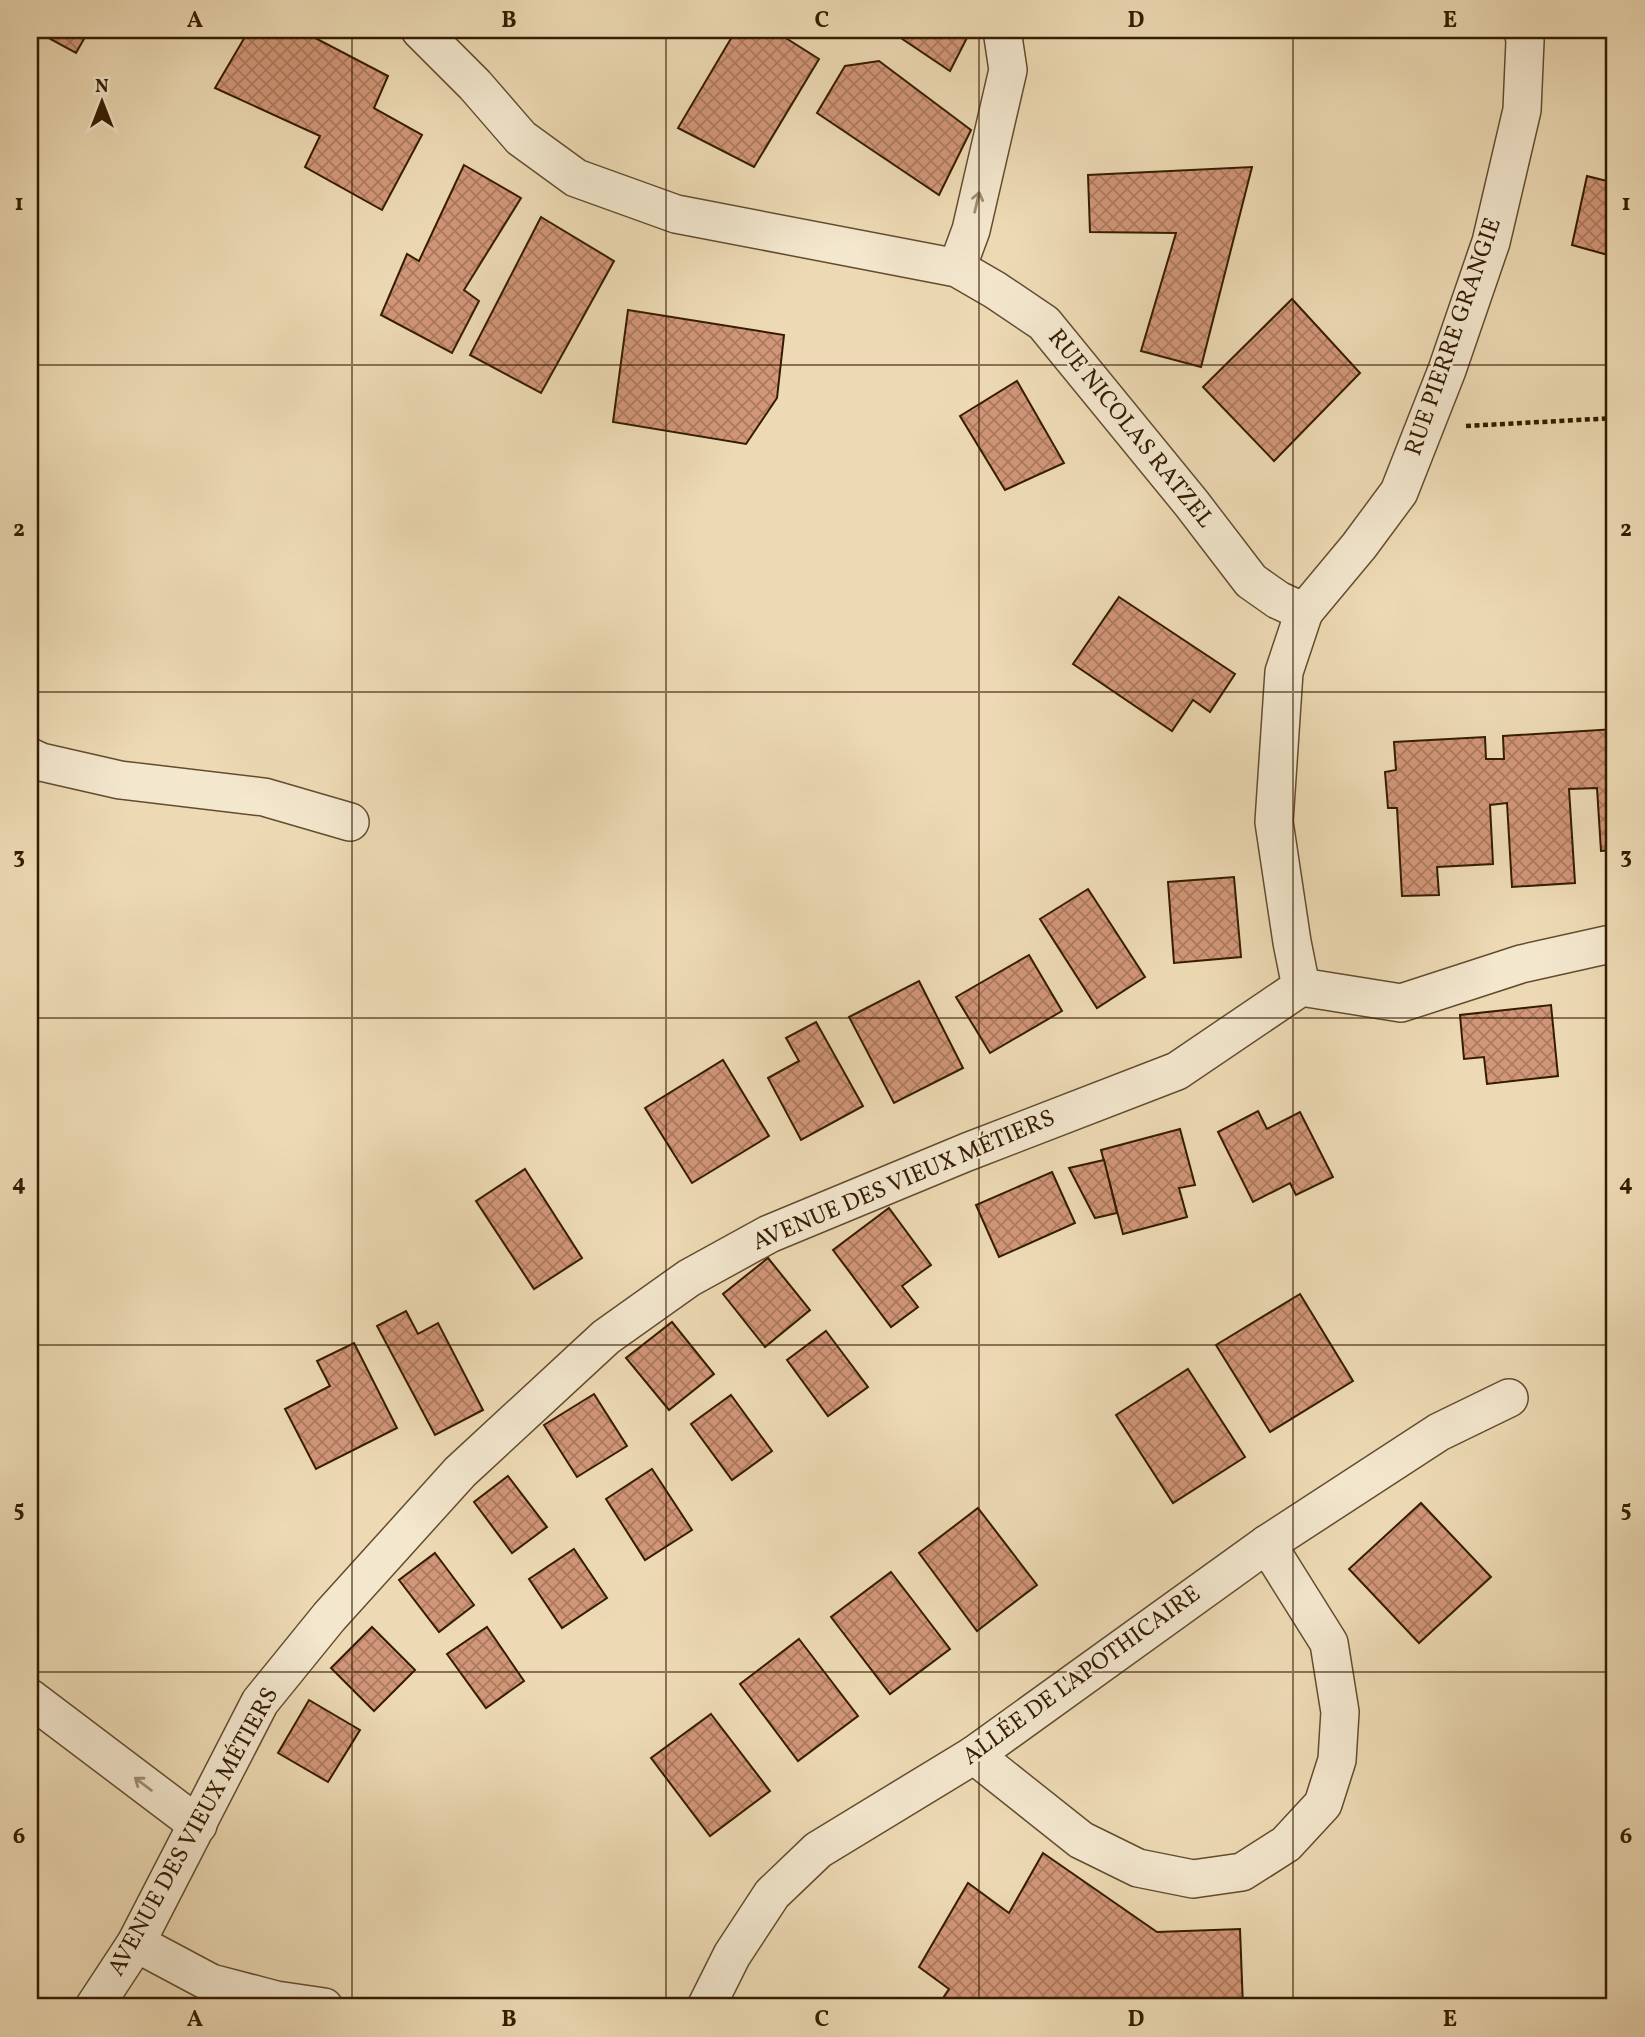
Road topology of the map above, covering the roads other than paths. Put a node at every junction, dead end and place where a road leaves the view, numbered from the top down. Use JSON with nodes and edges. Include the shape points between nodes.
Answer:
{"nodes":[{"id":1,"x":420,"y":30,"type":"edge"},
{"id":2,"x":1002,"y":30,"type":"edge"},
{"id":3,"x":1523,"y":30,"type":"edge"},
{"id":4,"x":957,"y":268,"type":"junction"},
{"id":5,"x":1304,"y":612,"type":"junction"},
{"id":6,"x":30,"y":757,"type":"edge"},
{"id":7,"x":351,"y":822,"type":"dead end"},
{"id":8,"x":1615,"y":943,"type":"edge"},
{"id":9,"x":1301,"y":987,"type":"junction"},
{"id":10,"x":1509,"y":1398,"type":"dead end"},
{"id":11,"x":1267,"y":1544,"type":"junction"},
{"id":12,"x":30,"y":1698,"type":"edge"},
{"id":13,"x":974,"y":1755,"type":"junction"},
{"id":14,"x":198,"y":1825,"type":"junction"},
{"id":15,"x":136,"y":1943,"type":"junction"},
{"id":16,"x":94,"y":2007,"type":"edge"},
{"id":17,"x":324,"y":2007,"type":"edge"},
{"id":18,"x":706,"y":2007,"type":"edge"}],
"edges":[{"from":1,"to":4,"type":"street","name":"RUE NICOLAS RATZEL","via":[[522,138],[576,178],[676,214]]},
{"from":4,"to":2,"type":"street","one_way":true,"via":[[971,230],[1008,70]]},
{"from":3,"to":5,"type":"street","name":"RUE PIERRE GRANGIE","via":[[1522,110],[1491,242],[1447,370],[1399,492]]},
{"from":4,"to":5,"type":"street","name":"RUE NICOLAS RATZEL","via":[[1044,323],[1251,581]]},
{"from":5,"to":9,"type":"street","via":[[1284,672],[1274,822]]},
{"from":6,"to":7,"type":"street","via":[[120,780],[264,797]]},
{"from":8,"to":9,"type":"street","via":[[1521,964],[1401,1003]]},
{"from":9,"to":14,"type":"street","name":"AVENUE DES VIEUX MÉTIERS","via":[[1177,1071],[769,1234],[689,1278],[606,1337],[460,1472],[329,1616],[260,1702]]},
{"from":10,"to":11,"type":"street","name":"ALLÉE DE L'APOTHICAIRE","via":[[1439,1432]]},
{"from":11,"to":13,"type":"street","name":"ALLÉE DE L'APOTHICAIRE"},
{"from":11,"to":13,"type":"street","via":[[1329,1643],[1340,1712],[1337,1760],[1323,1804],[1286,1844],[1242,1872],[1193,1879],[1138,1868],[1081,1840]]},
{"from":14,"to":12,"type":"street","one_way":true},
{"from":13,"to":18,"type":"street","name":"ALLÉE DE L'APOTHICAIRE","via":[[818,1850],[772,1894],[732,1955]]},
{"from":14,"to":15,"type":"street","name":"AVENUE DES VIEUX MÉTIERS"},
{"from":15,"to":16,"type":"street","name":"AVENUE DES VIEUX MÉTIERS"},
{"from":15,"to":17,"type":"street","via":[[211,1983]]}]}
